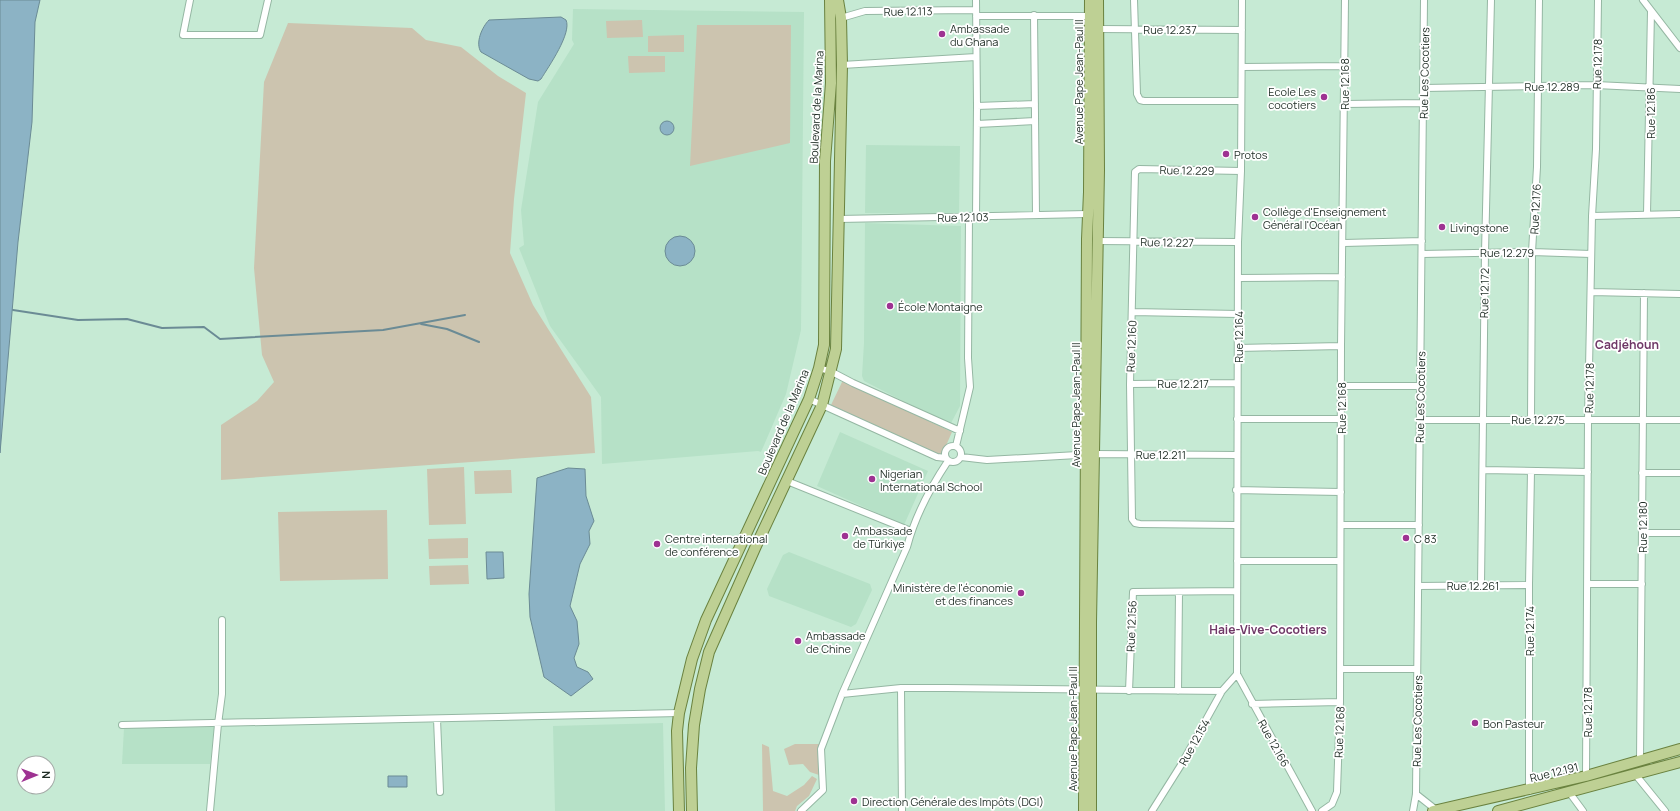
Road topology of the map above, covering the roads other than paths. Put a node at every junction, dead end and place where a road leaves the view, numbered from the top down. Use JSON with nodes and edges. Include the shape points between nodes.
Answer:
{"nodes":[{"id":1,"x":190,"y":0,"type":"edge"},
{"id":2,"x":268,"y":0,"type":"edge"},
{"id":3,"x":830,"y":0,"type":"edge"},
{"id":4,"x":838,"y":0,"type":"edge"},
{"id":5,"x":976,"y":0,"type":"edge"},
{"id":6,"x":1090,"y":0,"type":"edge"},
{"id":7,"x":1098,"y":0,"type":"edge"},
{"id":8,"x":1134,"y":0,"type":"edge"},
{"id":9,"x":1242,"y":0,"type":"edge"},
{"id":10,"x":1345,"y":0,"type":"edge"},
{"id":11,"x":1424,"y":0,"type":"edge"},
{"id":12,"x":1491,"y":0,"type":"edge"},
{"id":13,"x":1539,"y":0,"type":"edge"},
{"id":14,"x":1598,"y":0,"type":"edge"},
{"id":15,"x":1643,"y":0,"type":"edge"},
{"id":16,"x":1651,"y":11,"type":"junction"},
{"id":17,"x":976,"y":13,"type":"junction"},
{"id":18,"x":1034,"y":15,"type":"junction"},
{"id":19,"x":1090,"y":16,"type":"junction"},
{"id":20,"x":841,"y":18,"type":"junction"},
{"id":21,"x":1099,"y":29,"type":"junction"},
{"id":22,"x":1135,"y":29,"type":"junction"},
{"id":23,"x":1242,"y":30,"type":"junction"},
{"id":24,"x":1680,"y":48,"type":"edge"},
{"id":25,"x":976,"y":57,"type":"junction"},
{"id":26,"x":842,"y":65,"type":"junction"},
{"id":27,"x":1344,"y":66,"type":"junction"},
{"id":28,"x":1242,"y":67,"type":"junction"},
{"id":29,"x":1596,"y":85,"type":"junction"},
{"id":30,"x":1489,"y":86,"type":"junction"},
{"id":31,"x":1538,"y":86,"type":"junction"},
{"id":32,"x":1650,"y":87,"type":"junction"},
{"id":33,"x":1424,"y":88,"type":"junction"},
{"id":34,"x":1680,"y":88,"type":"edge"},
{"id":35,"x":1241,"y":101,"type":"junction"},
{"id":36,"x":1423,"y":103,"type":"junction"},
{"id":37,"x":1035,"y":104,"type":"junction"},
{"id":38,"x":1345,"y":104,"type":"junction"},
{"id":39,"x":977,"y":106,"type":"junction"},
{"id":40,"x":1035,"y":121,"type":"junction"},
{"id":41,"x":977,"y":124,"type":"junction"},
{"id":42,"x":1241,"y":171,"type":"junction"},
{"id":43,"x":1135,"y":172,"type":"joint"},
{"id":44,"x":1087,"y":214,"type":"junction"},
{"id":45,"x":1647,"y":214,"type":"junction"},
{"id":46,"x":1680,"y":214,"type":"edge"},
{"id":47,"x":1036,"y":215,"type":"junction"},
{"id":48,"x":973,"y":216,"type":"junction"},
{"id":49,"x":1592,"y":216,"type":"junction"},
{"id":50,"x":838,"y":219,"type":"junction"},
{"id":51,"x":1096,"y":241,"type":"junction"},
{"id":52,"x":1132,"y":241,"type":"junction"},
{"id":53,"x":1422,"y":241,"type":"junction"},
{"id":54,"x":1238,"y":242,"type":"junction"},
{"id":55,"x":1344,"y":243,"type":"junction"},
{"id":56,"x":1485,"y":252,"type":"junction"},
{"id":57,"x":1532,"y":252,"type":"junction"},
{"id":58,"x":1422,"y":254,"type":"junction"},
{"id":59,"x":1592,"y":254,"type":"junction"},
{"id":60,"x":1342,"y":277,"type":"junction"},
{"id":61,"x":1238,"y":278,"type":"junction"},
{"id":62,"x":1591,"y":292,"type":"junction"},
{"id":63,"x":1644,"y":293,"type":"junction"},
{"id":64,"x":1680,"y":294,"type":"edge"},
{"id":65,"x":1132,"y":312,"type":"junction"},
{"id":66,"x":1238,"y":314,"type":"junction"},
{"id":67,"x":1341,"y":346,"type":"junction"},
{"id":68,"x":1238,"y":348,"type":"junction"},
{"id":69,"x":819,"y":368,"type":"junction"},
{"id":70,"x":832,"y":372,"type":"junction"},
{"id":71,"x":1237,"y":383,"type":"junction"},
{"id":72,"x":1130,"y":384,"type":"junction"},
{"id":73,"x":1341,"y":386,"type":"junction"},
{"id":74,"x":1420,"y":386,"type":"junction"},
{"id":75,"x":808,"y":399,"type":"junction"},
{"id":76,"x":822,"y":405,"type":"junction"},
{"id":77,"x":1341,"y":419,"type":"junction"},
{"id":78,"x":1483,"y":419,"type":"junction"},
{"id":79,"x":1531,"y":419,"type":"junction"},
{"id":80,"x":1642,"y":419,"type":"junction"},
{"id":81,"x":1237,"y":420,"type":"junction"},
{"id":82,"x":1420,"y":420,"type":"junction"},
{"id":83,"x":1588,"y":420,"type":"junction"},
{"id":84,"x":1680,"y":420,"type":"edge"},
{"id":85,"x":960,"y":431,"type":"junction"},
{"id":86,"x":956,"y":446,"type":"junction"},
{"id":87,"x":1091,"y":454,"type":"junction"},
{"id":88,"x":1130,"y":454,"type":"junction"},
{"id":89,"x":1236,"y":455,"type":"junction"},
{"id":90,"x":961,"y":457,"type":"junction"},
{"id":91,"x":947,"y":459,"type":"junction"},
{"id":92,"x":1483,"y":470,"type":"junction"},
{"id":93,"x":1531,"y":471,"type":"junction"},
{"id":94,"x":1588,"y":472,"type":"junction"},
{"id":95,"x":1642,"y":473,"type":"junction"},
{"id":96,"x":1680,"y":474,"type":"edge"},
{"id":97,"x":787,"y":481,"type":"junction"},
{"id":98,"x":1236,"y":490,"type":"junction"},
{"id":99,"x":1341,"y":492,"type":"junction"},
{"id":100,"x":1236,"y":524,"type":"junction"},
{"id":101,"x":1341,"y":525,"type":"junction"},
{"id":102,"x":1419,"y":525,"type":"junction"},
{"id":103,"x":911,"y":531,"type":"junction"},
{"id":104,"x":1643,"y":533,"type":"junction"},
{"id":105,"x":1680,"y":533,"type":"edge"},
{"id":106,"x":1237,"y":561,"type":"junction"},
{"id":107,"x":1340,"y":561,"type":"junction"},
{"id":108,"x":1588,"y":584,"type":"junction"},
{"id":109,"x":1642,"y":584,"type":"junction"},
{"id":110,"x":1481,"y":585,"type":"junction"},
{"id":111,"x":1529,"y":585,"type":"junction"},
{"id":112,"x":1418,"y":586,"type":"junction"},
{"id":113,"x":1237,"y":591,"type":"junction"},
{"id":114,"x":1179,"y":592,"type":"junction"},
{"id":115,"x":222,"y":620,"type":"dead end"},
{"id":116,"x":1340,"y":669,"type":"junction"},
{"id":117,"x":1417,"y":669,"type":"junction"},
{"id":118,"x":1237,"y":674,"type":"junction"},
{"id":119,"x":901,"y":688,"type":"junction"},
{"id":120,"x":1088,"y":690,"type":"junction"},
{"id":121,"x":1129,"y":691,"type":"junction"},
{"id":122,"x":1178,"y":691,"type":"junction"},
{"id":123,"x":1222,"y":691,"type":"junction"},
{"id":124,"x":842,"y":694,"type":"junction"},
{"id":125,"x":1340,"y":702,"type":"junction"},
{"id":126,"x":1252,"y":704,"type":"junction"},
{"id":127,"x":679,"y":713,"type":"junction"},
{"id":128,"x":437,"y":719,"type":"junction"},
{"id":129,"x":218,"y":724,"type":"junction"},
{"id":130,"x":122,"y":725,"type":"dead end"},
{"id":131,"x":1680,"y":749,"type":"edge"},
{"id":132,"x":1640,"y":760,"type":"junction"},
{"id":133,"x":1680,"y":762,"type":"edge"},
{"id":134,"x":1635,"y":774,"type":"junction"},
{"id":135,"x":1586,"y":776,"type":"junction"},
{"id":136,"x":1529,"y":791,"type":"junction"},
{"id":137,"x":440,"y":792,"type":"dead end"},
{"id":138,"x":1569,"y":792,"type":"junction"},
{"id":139,"x":1416,"y":794,"type":"junction"},
{"id":140,"x":1434,"y":810,"type":"edge"},
{"id":141,"x":210,"y":811,"type":"edge"},
{"id":142,"x":678,"y":811,"type":"edge"},
{"id":143,"x":692,"y":811,"type":"edge"},
{"id":144,"x":801,"y":811,"type":"edge"},
{"id":145,"x":902,"y":811,"type":"edge"},
{"id":146,"x":1084,"y":811,"type":"edge"},
{"id":147,"x":1091,"y":811,"type":"edge"},
{"id":148,"x":1153,"y":811,"type":"edge"},
{"id":149,"x":1312,"y":811,"type":"edge"},
{"id":150,"x":1322,"y":811,"type":"edge"},
{"id":151,"x":1413,"y":811,"type":"edge"},
{"id":152,"x":1498,"y":811,"type":"edge"},
{"id":153,"x":1583,"y":811,"type":"edge"},
{"id":154,"x":1665,"y":811,"type":"edge"}],
"edges":[{"from":1,"to":2,"type":"street","via":[[183,35],[260,35]]},
{"from":3,"to":69,"type":"main road","name":"Boulevard de la Marina","via":[[832,83],[825,161],[824,337]]},
{"from":4,"to":20,"type":"main road","name":"Boulevard de la Marina"},
{"from":5,"to":17,"type":"street"},
{"from":6,"to":19,"type":"main road","name":"Avenue Pape Jean-Paul II"},
{"from":7,"to":21,"type":"main road","name":"Avenue Pape Jean-Paul II"},
{"from":8,"to":22,"type":"street"},
{"from":9,"to":23,"type":"street","name":"Rue 12.164"},
{"from":10,"to":27,"type":"street","name":"Rue 12.168"},
{"from":11,"to":33,"type":"street","name":"Rue Les Cocotiers"},
{"from":12,"to":30,"type":"street","name":"Rue 12.172"},
{"from":13,"to":31,"type":"street","name":"Rue 12.176"},
{"from":14,"to":29,"type":"street","name":"Rue 12.178"},
{"from":15,"to":16,"type":"street"},
{"from":16,"to":24,"type":"street"},
{"from":16,"to":32,"type":"street","name":"Rue 12.186"},
{"from":17,"to":18,"type":"street","name":"Rue 12.113"},
{"from":17,"to":20,"type":"street","name":"Rue 12.113","via":[[865,11]]},
{"from":17,"to":25,"type":"street"},
{"from":18,"to":19,"type":"street","name":"Rue 12.113"},
{"from":18,"to":37,"type":"street"},
{"from":19,"to":44,"type":"main road","name":"Avenue Pape Jean-Paul II","via":[[1090,192]]},
{"from":20,"to":26,"type":"main road","name":"Boulevard de la Marina"},
{"from":21,"to":22,"type":"street","name":"Rue 12.237"},
{"from":21,"to":51,"type":"main road","name":"Avenue Pape Jean-Paul II"},
{"from":22,"to":23,"type":"street","name":"Rue 12.237"},
{"from":22,"to":35,"type":"street","via":[[1137,94],[1140,100]]},
{"from":23,"to":28,"type":"street","name":"Rue 12.164"},
{"from":25,"to":26,"type":"street"},
{"from":25,"to":39,"type":"street"},
{"from":26,"to":50,"type":"main road","name":"Boulevard de la Marina"},
{"from":27,"to":28,"type":"street"},
{"from":27,"to":38,"type":"street","name":"Rue 12.168"},
{"from":28,"to":35,"type":"street","name":"Rue 12.164"},
{"from":29,"to":31,"type":"street","name":"Rue 12.289"},
{"from":29,"to":32,"type":"street","name":"Rue 12.289"},
{"from":29,"to":49,"type":"street","name":"Rue 12.178"},
{"from":30,"to":31,"type":"street","name":"Rue 12.289"},
{"from":30,"to":33,"type":"street","name":"Rue 12.289"},
{"from":30,"to":56,"type":"street","name":"Rue 12.172"},
{"from":31,"to":57,"type":"street","name":"Rue 12.176"},
{"from":32,"to":34,"type":"street","name":"Rue 12.289"},
{"from":32,"to":45,"type":"street","name":"Rue 12.186"},
{"from":33,"to":36,"type":"street","name":"Rue Les Cocotiers"},
{"from":35,"to":42,"type":"street","name":"Rue 12.164"},
{"from":36,"to":38,"type":"street"},
{"from":36,"to":53,"type":"street","name":"Rue Les Cocotiers"},
{"from":37,"to":39,"type":"street"},
{"from":37,"to":40,"type":"street"},
{"from":38,"to":55,"type":"street","name":"Rue 12.168"},
{"from":39,"to":41,"type":"street"},
{"from":40,"to":41,"type":"street"},
{"from":40,"to":47,"type":"street"},
{"from":41,"to":48,"type":"street"},
{"from":42,"to":43,"type":"street","name":"Rue 12.229","via":[[1139,169]]},
{"from":42,"to":54,"type":"street","name":"Rue 12.164"},
{"from":43,"to":52,"type":"street","name":"Rue 12.160"},
{"from":44,"to":47,"type":"street","name":"Rue 12.103"},
{"from":44,"to":87,"type":"main road","name":"Avenue Pape Jean-Paul II"},
{"from":45,"to":46,"type":"street"},
{"from":45,"to":49,"type":"street"},
{"from":47,"to":48,"type":"street","name":"Rue 12.103"},
{"from":48,"to":50,"type":"street","name":"Rue 12.103"},
{"from":48,"to":85,"type":"street","via":[[968,358],[970,386]]},
{"from":49,"to":59,"type":"street","name":"Rue 12.178"},
{"from":50,"to":70,"type":"main road","name":"Boulevard de la Marina","via":[[838,327]]},
{"from":51,"to":52,"type":"street","name":"Rue 12.227"},
{"from":51,"to":87,"type":"main road","name":"Avenue Pape Jean-Paul II"},
{"from":52,"to":54,"type":"street","name":"Rue 12.227"},
{"from":52,"to":65,"type":"street","name":"Rue 12.160"},
{"from":53,"to":55,"type":"street"},
{"from":53,"to":58,"type":"street","name":"Rue Les Cocotiers"},
{"from":54,"to":61,"type":"street","name":"Rue 12.164"},
{"from":55,"to":60,"type":"street","name":"Rue 12.168"},
{"from":56,"to":57,"type":"street","name":"Rue 12.279"},
{"from":56,"to":58,"type":"street","name":"Rue 12.279"},
{"from":56,"to":78,"type":"street","name":"Rue 12.172"},
{"from":57,"to":59,"type":"street","name":"Rue 12.279"},
{"from":57,"to":79,"type":"street","name":"Rue 12.176"},
{"from":58,"to":74,"type":"street","name":"Rue Les Cocotiers"},
{"from":59,"to":62,"type":"street","name":"Rue 12.178"},
{"from":60,"to":61,"type":"street"},
{"from":60,"to":67,"type":"street","name":"Rue 12.168"},
{"from":61,"to":66,"type":"street","name":"Rue 12.164"},
{"from":62,"to":63,"type":"street"},
{"from":62,"to":83,"type":"street","name":"Rue 12.178"},
{"from":63,"to":64,"type":"street"},
{"from":63,"to":80,"type":"street","name":"Rue 12.180"},
{"from":65,"to":66,"type":"street"},
{"from":65,"to":72,"type":"street","name":"Rue 12.160"},
{"from":66,"to":68,"type":"street","name":"Rue 12.164"},
{"from":67,"to":68,"type":"street"},
{"from":67,"to":73,"type":"street","name":"Rue 12.168"},
{"from":68,"to":71,"type":"street","name":"Rue 12.164"},
{"from":69,"to":70,"type":"street"},
{"from":69,"to":75,"type":"main road","name":"Boulevard de la Marina"},
{"from":70,"to":76,"type":"main road","name":"Boulevard de la Marina"},
{"from":70,"to":85,"type":"street"},
{"from":71,"to":72,"type":"street","name":"Rue 12.217"},
{"from":71,"to":81,"type":"street","name":"Rue 12.164"},
{"from":72,"to":88,"type":"street","name":"Rue 12.160"},
{"from":73,"to":74,"type":"street"},
{"from":73,"to":77,"type":"street","name":"Rue 12.168"},
{"from":74,"to":82,"type":"street","name":"Rue Les Cocotiers"},
{"from":75,"to":76,"type":"street"},
{"from":75,"to":127,"type":"main road","name":"Boulevard de la Marina","via":[[706,620],[692,659]]},
{"from":76,"to":91,"type":"street","via":[[937,457]]},
{"from":76,"to":97,"type":"main road","name":"Boulevard de la Marina"},
{"from":77,"to":81,"type":"street"},
{"from":77,"to":99,"type":"street","name":"Rue 12.168"},
{"from":78,"to":79,"type":"street","name":"Rue 12.275"},
{"from":78,"to":82,"type":"street","name":"Rue 12.275"},
{"from":78,"to":92,"type":"street","name":"Rue 12.172"},
{"from":79,"to":83,"type":"street","name":"Rue 12.275"},
{"from":80,"to":83,"type":"street","name":"Rue 12.275"},
{"from":80,"to":84,"type":"street","name":"Rue 12.275"},
{"from":80,"to":95,"type":"street","name":"Rue 12.180"},
{"from":81,"to":89,"type":"street","name":"Rue 12.164"},
{"from":82,"to":102,"type":"street","name":"Rue Les Cocotiers"},
{"from":83,"to":94,"type":"street","name":"Rue 12.178"},
{"from":85,"to":86,"type":"street"},
{"from":86,"to":90,"type":"street"},
{"from":86,"to":91,"type":"street","via":[[947,449]]},
{"from":87,"to":88,"type":"street","name":"Rue 12.211"},
{"from":87,"to":90,"type":"street","name":"Rue 12.211","via":[[987,460]]},
{"from":87,"to":120,"type":"main road","name":"Avenue Pape Jean-Paul II"},
{"from":88,"to":89,"type":"street","name":"Rue 12.211"},
{"from":88,"to":100,"type":"street","name":"Rue 12.160","via":[[1132,519],[1135,523]]},
{"from":89,"to":98,"type":"street","name":"Rue 12.164"},
{"from":90,"to":91,"type":"street","via":[[957,462]]},
{"from":91,"to":103,"type":"street","via":[[929,490]]},
{"from":92,"to":93,"type":"street"},
{"from":92,"to":110,"type":"street","name":"Rue 12.172"},
{"from":93,"to":94,"type":"street"},
{"from":93,"to":111,"type":"street","name":"Rue 12.174"},
{"from":94,"to":108,"type":"street","name":"Rue 12.178"},
{"from":95,"to":96,"type":"street"},
{"from":95,"to":104,"type":"street","name":"Rue 12.180"},
{"from":97,"to":103,"type":"street"},
{"from":97,"to":143,"type":"main road","name":"Boulevard de la Marina","via":[[708,658],[694,725]]},
{"from":98,"to":99,"type":"street"},
{"from":98,"to":100,"type":"street","name":"Rue 12.164"},
{"from":99,"to":101,"type":"street","name":"Rue 12.168"},
{"from":100,"to":106,"type":"street","name":"Rue 12.164"},
{"from":101,"to":102,"type":"street"},
{"from":101,"to":107,"type":"street","name":"Rue 12.168"},
{"from":102,"to":112,"type":"street","name":"Rue Les Cocotiers"},
{"from":103,"to":124,"type":"street","via":[[907,547]]},
{"from":104,"to":105,"type":"street"},
{"from":104,"to":109,"type":"street","name":"Rue 12.180"},
{"from":106,"to":107,"type":"street"},
{"from":106,"to":113,"type":"street","name":"Rue 12.164"},
{"from":107,"to":116,"type":"street","name":"Rue 12.168"},
{"from":108,"to":109,"type":"street"},
{"from":108,"to":135,"type":"street","name":"Rue 12.178"},
{"from":109,"to":132,"type":"street","name":"Rue 12.180"},
{"from":110,"to":111,"type":"street","name":"Rue 12.261"},
{"from":110,"to":112,"type":"street","name":"Rue 12.261"},
{"from":111,"to":136,"type":"street","name":"Rue 12.174"},
{"from":112,"to":117,"type":"street","name":"Rue Les Cocotiers"},
{"from":113,"to":114,"type":"street","name":"Rue 12.156"},
{"from":113,"to":118,"type":"street","name":"Rue 12.164"},
{"from":114,"to":121,"type":"street","name":"Rue 12.156","via":[[1133,592]]},
{"from":114,"to":122,"type":"street"},
{"from":115,"to":129,"type":"street","via":[[222,694]]},
{"from":116,"to":117,"type":"street"},
{"from":116,"to":125,"type":"street","name":"Rue 12.168"},
{"from":117,"to":139,"type":"street","name":"Rue Les Cocotiers"},
{"from":118,"to":123,"type":"street","name":"Rue 12.154"},
{"from":118,"to":126,"type":"street","name":"Rue 12.166"},
{"from":119,"to":120,"type":"street"},
{"from":119,"to":124,"type":"street"},
{"from":119,"to":145,"type":"street"},
{"from":120,"to":121,"type":"street"},
{"from":120,"to":146,"type":"main road","name":"Avenue Pape Jean-Paul II"},
{"from":120,"to":147,"type":"main road","name":"Avenue Pape Jean-Paul II"},
{"from":121,"to":122,"type":"street"},
{"from":122,"to":123,"type":"street"},
{"from":123,"to":148,"type":"street","name":"Rue 12.154"},
{"from":124,"to":144,"type":"street","via":[[821,749],[823,790]]},
{"from":125,"to":126,"type":"street"},
{"from":125,"to":150,"type":"street","name":"Rue 12.168","via":[[1337,792],[1332,804]]},
{"from":126,"to":149,"type":"street","name":"Rue 12.166"},
{"from":127,"to":128,"type":"street"},
{"from":127,"to":142,"type":"main road","name":"Boulevard de la Marina"},
{"from":128,"to":129,"type":"street"},
{"from":128,"to":137,"type":"street"},
{"from":129,"to":130,"type":"street"},
{"from":129,"to":141,"type":"street"},
{"from":131,"to":132,"type":"main road","name":"Rue 12.191"},
{"from":132,"to":135,"type":"main road","name":"Rue 12.191"},
{"from":133,"to":134,"type":"main road","name":"Rue 12.191"},
{"from":134,"to":138,"type":"main road","name":"Rue 12.191"},
{"from":134,"to":154,"type":"street"},
{"from":135,"to":136,"type":"main road","name":"Rue 12.191"},
{"from":136,"to":140,"type":"main road","name":"Rue 12.191"},
{"from":138,"to":152,"type":"main road","name":"Rue 12.191"},
{"from":138,"to":153,"type":"street"},
{"from":139,"to":140,"type":"street"},
{"from":139,"to":151,"type":"street","name":"Rue Les Cocotiers"}]}
